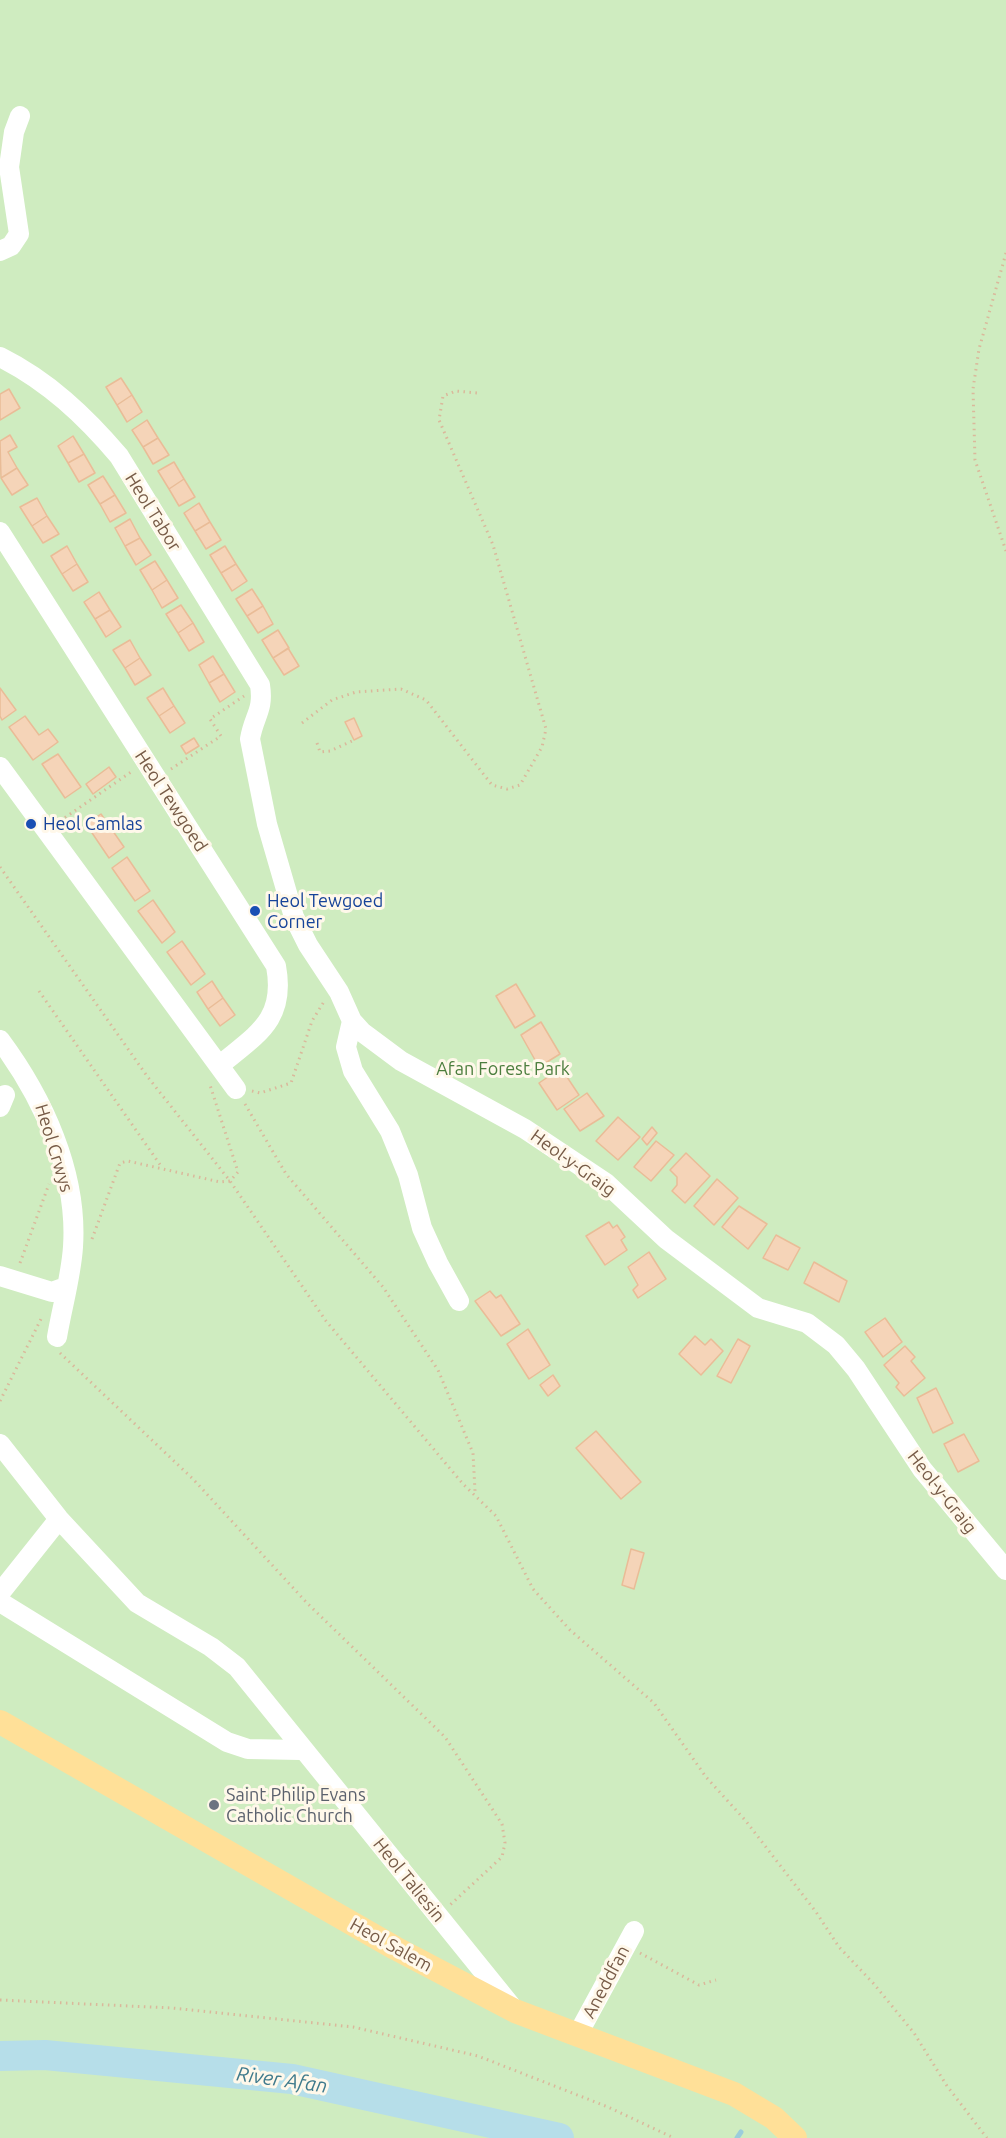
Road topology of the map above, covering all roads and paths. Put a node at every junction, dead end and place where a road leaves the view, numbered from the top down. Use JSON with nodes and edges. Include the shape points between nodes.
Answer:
{"nodes":[{"id":1,"x":20,"y":116,"type":"dead end"},
{"id":2,"x":0,"y":251,"type":"edge"},
{"id":3,"x":1006,"y":254,"type":"edge"},
{"id":4,"x":0,"y":357,"type":"edge"},
{"id":5,"x":477,"y":393,"type":"dead end"},
{"id":6,"x":0,"y":532,"type":"edge"},
{"id":7,"x":1006,"y":551,"type":"edge"},
{"id":8,"x":261,"y":694,"type":"junction"},
{"id":9,"x":302,"y":723,"type":"dead end"},
{"id":10,"x":354,"y":740,"type":"dead end"},
{"id":11,"x":317,"y":743,"type":"dead end"},
{"id":12,"x":146,"y":761,"type":"junction"},
{"id":13,"x":0,"y":766,"type":"edge"},
{"id":14,"x":157,"y":778,"type":"junction"},
{"id":15,"x":46,"y":831,"type":"junction"},
{"id":16,"x":0,"y":867,"type":"edge"},
{"id":17,"x":39,"y":991,"type":"dead end"},
{"id":18,"x":339,"y":992,"type":"junction"},
{"id":19,"x":352,"y":1021,"type":"junction"},
{"id":20,"x":0,"y":1040,"type":"edge"},
{"id":21,"x":214,"y":1073,"type":"junction"},
{"id":22,"x":237,"y":1089,"type":"junction"},
{"id":23,"x":162,"y":1168,"type":"junction"},
{"id":24,"x":230,"y":1181,"type":"junction"},
{"id":25,"x":49,"y":1183,"type":"dead end"},
{"id":26,"x":92,"y":1240,"type":"dead end"},
{"id":27,"x":7,"y":1279,"type":"edge"},
{"id":28,"x":59,"y":1290,"type":"junction"},
{"id":29,"x":459,"y":1301,"type":"dead end"},
{"id":30,"x":55,"y":1341,"type":"joint"},
{"id":31,"x":0,"y":1401,"type":"edge"},
{"id":32,"x":1,"y":1448,"type":"edge"},
{"id":33,"x":475,"y":1491,"type":"dead end"},
{"id":34,"x":59,"y":1519,"type":"junction"},
{"id":35,"x":1006,"y":1570,"type":"edge"},
{"id":36,"x":0,"y":1593,"type":"edge"},
{"id":37,"x":0,"y":1602,"type":"edge"},
{"id":38,"x":0,"y":1722,"type":"edge"},
{"id":39,"x":302,"y":1750,"type":"junction"},
{"id":40,"x":438,"y":1916,"type":"junction"},
{"id":41,"x":630,"y":1938,"type":"joint"},
{"id":42,"x":716,"y":1980,"type":"dead end"},
{"id":43,"x":0,"y":2000,"type":"edge"},
{"id":44,"x":515,"y":2012,"type":"junction"},
{"id":45,"x":578,"y":2034,"type":"junction"},
{"id":46,"x":674,"y":2138,"type":"edge"},
{"id":47,"x":795,"y":2138,"type":"edge"},
{"id":48,"x":987,"y":2138,"type":"edge"}],
"edges":[{"from":1,"to":2,"type":"street","via":[[9,167],[19,234],[17,240]]},
{"from":3,"to":7,"type":"path","via":[[979,349],[973,389],[975,460]]},
{"from":4,"to":8,"type":"street","name":"Heol Tabor","via":[[23,368],[63,397],[119,456]]},
{"from":5,"to":9,"type":"path","via":[[456,391],[443,396],[439,420],[493,545],[546,729],[542,747],[520,784],[507,789],[492,785],[426,700],[401,689],[357,692],[332,700]]},
{"from":6,"to":12,"type":"street","name":"Heol Tewgoed"},
{"from":8,"to":14,"type":"path","via":[[210,719],[221,736]]},
{"from":8,"to":18,"type":"street","name":"Heol-y-Graig","via":[[250,739],[267,824],[294,917]]},
{"from":10,"to":11,"type":"path","via":[[320,752]]},
{"from":12,"to":14,"type":"street","name":"Heol Tewgoed"},
{"from":12,"to":15,"type":"path"},
{"from":13,"to":15,"type":"street"},
{"from":14,"to":21,"type":"street","name":"Heol Tewgoed","via":[[276,966],[280,985],[278,1002],[269,1021]]},
{"from":15,"to":21,"type":"street"},
{"from":16,"to":24,"type":"path","via":[[147,1076]]},
{"from":17,"to":23,"type":"path"},
{"from":18,"to":19,"type":"street","name":"Heol-y-Graig"},
{"from":18,"to":22,"type":"path","via":[[322,1002],[291,1083],[260,1093]]},
{"from":19,"to":29,"type":"street","via":[[346,1047],[352,1071],[390,1131],[408,1174],[422,1228]]},
{"from":19,"to":35,"type":"street","name":"Heol-y-Graig","via":[[401,1061],[525,1128],[606,1183],[666,1239],[758,1308],[807,1323],[836,1345],[922,1469]]},
{"from":20,"to":28,"type":"street","name":"Heol Crwys","via":[[40,1101],[61,1159],[72,1207],[73,1244]]},
{"from":21,"to":22,"type":"street"},
{"from":21,"to":24,"type":"path","via":[[238,1172]]},
{"from":22,"to":33,"type":"path","via":[[286,1174],[383,1287],[438,1370],[473,1453]]},
{"from":23,"to":24,"type":"path"},
{"from":23,"to":26,"type":"path","via":[[120,1163]]},
{"from":24,"to":48,"type":"path","via":[[326,1321],[463,1484],[496,1516],[532,1589],[570,1630],[654,1703],[706,1777],[745,1820],[816,1912],[838,1947],[914,2033],[946,2085]]},
{"from":25,"to":27,"type":"path"},
{"from":27,"to":28,"type":"street"},
{"from":28,"to":30,"type":"street","name":"Heol Crwys"},
{"from":28,"to":31,"type":"path"},
{"from":30,"to":40,"type":"path","via":[[193,1479],[307,1603],[445,1737],[477,1783],[502,1824],[502,1857]]},
{"from":32,"to":34,"type":"street","name":"Heol Taliesin"},
{"from":34,"to":36,"type":"street"},
{"from":34,"to":39,"type":"street","name":"Heol Taliesin","via":[[137,1603],[237,1667]]},
{"from":37,"to":39,"type":"street","via":[[227,1742],[248,1749]]},
{"from":38,"to":44,"type":"main road","name":"Heol Salem","via":[[395,1948]]},
{"from":39,"to":40,"type":"street","name":"Heol Taliesin"},
{"from":40,"to":44,"type":"street","name":"Heol Taliesin"},
{"from":41,"to":42,"type":"path","via":[[699,1986]]},
{"from":41,"to":45,"type":"street","name":"Aneddfan"},
{"from":43,"to":46,"type":"path","via":[[183,2009],[353,2027],[478,2056],[608,2107]]},
{"from":44,"to":45,"type":"main road","name":"Heol Salem"},
{"from":45,"to":47,"type":"main road","name":"Heol Salem","via":[[734,2094],[774,2118]]}]}
